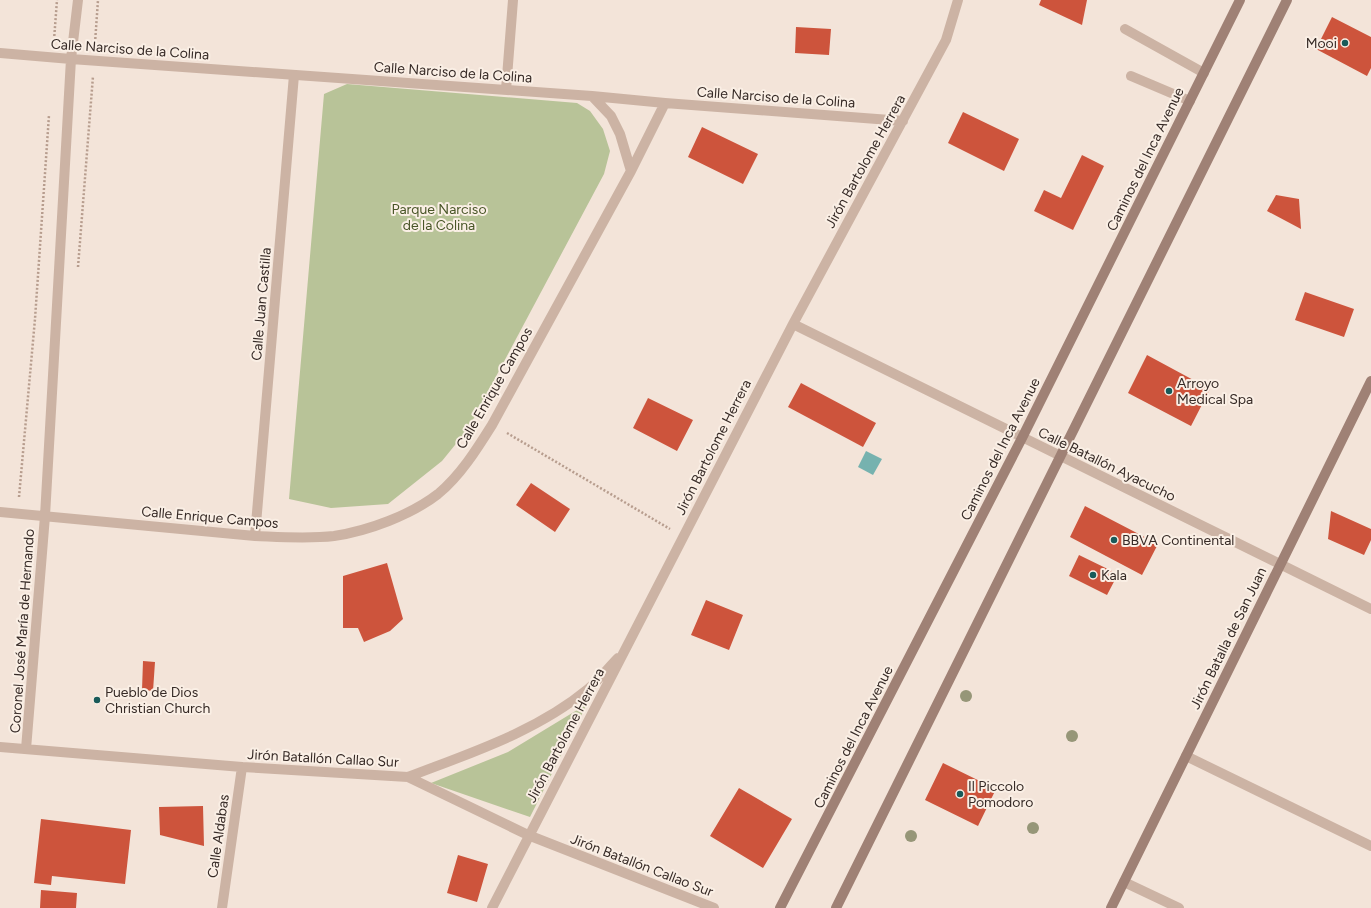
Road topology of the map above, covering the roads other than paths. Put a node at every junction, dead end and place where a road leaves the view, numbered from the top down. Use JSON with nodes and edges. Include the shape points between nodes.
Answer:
{"nodes":[{"id":1,"x":78,"y":0,"type":"edge"},
{"id":2,"x":513,"y":0,"type":"edge"},
{"id":3,"x":958,"y":0,"type":"edge"},
{"id":4,"x":1240,"y":0,"type":"edge"},
{"id":5,"x":1287,"y":0,"type":"edge"},
{"id":6,"x":1125,"y":29,"type":"dead end"},
{"id":7,"x":0,"y":52,"type":"edge"},
{"id":8,"x":71,"y":59,"type":"junction"},
{"id":9,"x":1204,"y":73,"type":"junction"},
{"id":10,"x":294,"y":74,"type":"junction"},
{"id":11,"x":1131,"y":76,"type":"dead end"},
{"id":12,"x":506,"y":90,"type":"junction"},
{"id":13,"x":592,"y":96,"type":"junction"},
{"id":14,"x":1190,"y":101,"type":"junction"},
{"id":15,"x":665,"y":103,"type":"junction"},
{"id":16,"x":904,"y":121,"type":"junction"},
{"id":17,"x":631,"y":171,"type":"junction"},
{"id":18,"x":793,"y":324,"type":"junction"},
{"id":19,"x":1371,"y":382,"type":"edge"},
{"id":20,"x":1022,"y":438,"type":"junction"},
{"id":21,"x":1060,"y":455,"type":"junction"},
{"id":22,"x":0,"y":512,"type":"edge"},
{"id":23,"x":45,"y":516,"type":"junction"},
{"id":24,"x":255,"y":536,"type":"junction"},
{"id":25,"x":1279,"y":565,"type":"junction"},
{"id":26,"x":1371,"y":609,"type":"edge"},
{"id":27,"x":626,"y":649,"type":"junction"},
{"id":28,"x":0,"y":747,"type":"edge"},
{"id":29,"x":26,"y":749,"type":"junction"},
{"id":30,"x":1186,"y":756,"type":"junction"},
{"id":31,"x":242,"y":767,"type":"junction"},
{"id":32,"x":408,"y":777,"type":"junction"},
{"id":33,"x":528,"y":835,"type":"junction"},
{"id":34,"x":1371,"y":846,"type":"edge"},
{"id":35,"x":1124,"y":882,"type":"junction"},
{"id":36,"x":222,"y":908,"type":"edge"},
{"id":37,"x":492,"y":908,"type":"edge"},
{"id":38,"x":714,"y":908,"type":"edge"},
{"id":39,"x":780,"y":908,"type":"edge"},
{"id":40,"x":836,"y":908,"type":"edge"},
{"id":41,"x":1111,"y":908,"type":"edge"},
{"id":42,"x":1179,"y":908,"type":"edge"}],
"edges":[{"from":1,"to":8,"type":"street","name":"Coronel José María de Hernando"},
{"from":2,"to":12,"type":"street"},
{"from":3,"to":16,"type":"street","name":"Jirón Bartolome Herrera","via":[[946,40]]},
{"from":4,"to":9,"type":"main road","name":"Caminos del Inca Avenue"},
{"from":5,"to":21,"type":"main road"},
{"from":6,"to":9,"type":"street"},
{"from":7,"to":8,"type":"street","name":"Calle Narciso de la Colina"},
{"from":8,"to":10,"type":"street","name":"Calle Narciso de la Colina"},
{"from":8,"to":23,"type":"street","name":"Coronel José María de Hernando"},
{"from":9,"to":14,"type":"main road","name":"Caminos del Inca Avenue"},
{"from":10,"to":12,"type":"street","name":"Calle Narciso de la Colina"},
{"from":10,"to":24,"type":"street","name":"Calle Juan Castilla"},
{"from":11,"to":14,"type":"street"},
{"from":12,"to":13,"type":"street","name":"Calle Narciso de la Colina"},
{"from":13,"to":15,"type":"street","name":"Calle Narciso de la Colina"},
{"from":13,"to":17,"type":"street","via":[[611,116],[620,134]]},
{"from":14,"to":20,"type":"main road","name":"Caminos del Inca Avenue"},
{"from":15,"to":16,"type":"street","name":"Calle Narciso de la Colina"},
{"from":15,"to":17,"type":"street","name":"Calle Enrique Campos"},
{"from":16,"to":18,"type":"street","name":"Jirón Bartolome Herrera"},
{"from":17,"to":24,"type":"street","name":"Calle Enrique Campos","via":[[492,424],[475,452],[438,494],[409,512],[375,526],[335,536]]},
{"from":18,"to":20,"type":"street","name":"Calle Batallón Ayacucho"},
{"from":18,"to":27,"type":"street","name":"Jirón Bartolome Herrera"},
{"from":19,"to":25,"type":"main road","name":"Jirón Batalla de San Juan"},
{"from":20,"to":21,"type":"street","name":"Calle Batallón Ayacucho"},
{"from":20,"to":39,"type":"main road","name":"Caminos del Inca Avenue"},
{"from":21,"to":25,"type":"street","name":"Calle Batallón Ayacucho"},
{"from":21,"to":40,"type":"main road"},
{"from":22,"to":23,"type":"street","name":"Calle Enrique Campos"},
{"from":23,"to":24,"type":"street","name":"Calle Enrique Campos"},
{"from":23,"to":29,"type":"street","name":"Coronel José María de Hernando"},
{"from":25,"to":26,"type":"street","name":"Calle Batallón Ayacucho"},
{"from":25,"to":30,"type":"main road","name":"Jirón Batalla de San Juan"},
{"from":27,"to":32,"type":"street","via":[[588,688],[542,720],[491,745]]},
{"from":27,"to":33,"type":"street","name":"Jirón Bartolome Herrera"},
{"from":28,"to":29,"type":"street","name":"Jirón Batallón Callao Sur"},
{"from":29,"to":31,"type":"street","name":"Jirón Batallón Callao Sur"},
{"from":30,"to":34,"type":"street"},
{"from":30,"to":35,"type":"main road","name":"Jirón Batalla de San Juan"},
{"from":31,"to":32,"type":"street","name":"Jirón Batallón Callao Sur"},
{"from":31,"to":36,"type":"street","name":"Calle Aldabas"},
{"from":32,"to":33,"type":"street","name":"Jirón Batallón Callao Sur"},
{"from":33,"to":37,"type":"street","name":"Jirón Bartolome Herrera"},
{"from":33,"to":38,"type":"street","name":"Jirón Batallón Callao Sur"},
{"from":35,"to":41,"type":"main road","name":"Jirón Batalla de San Juan"},
{"from":35,"to":42,"type":"street"}]}
